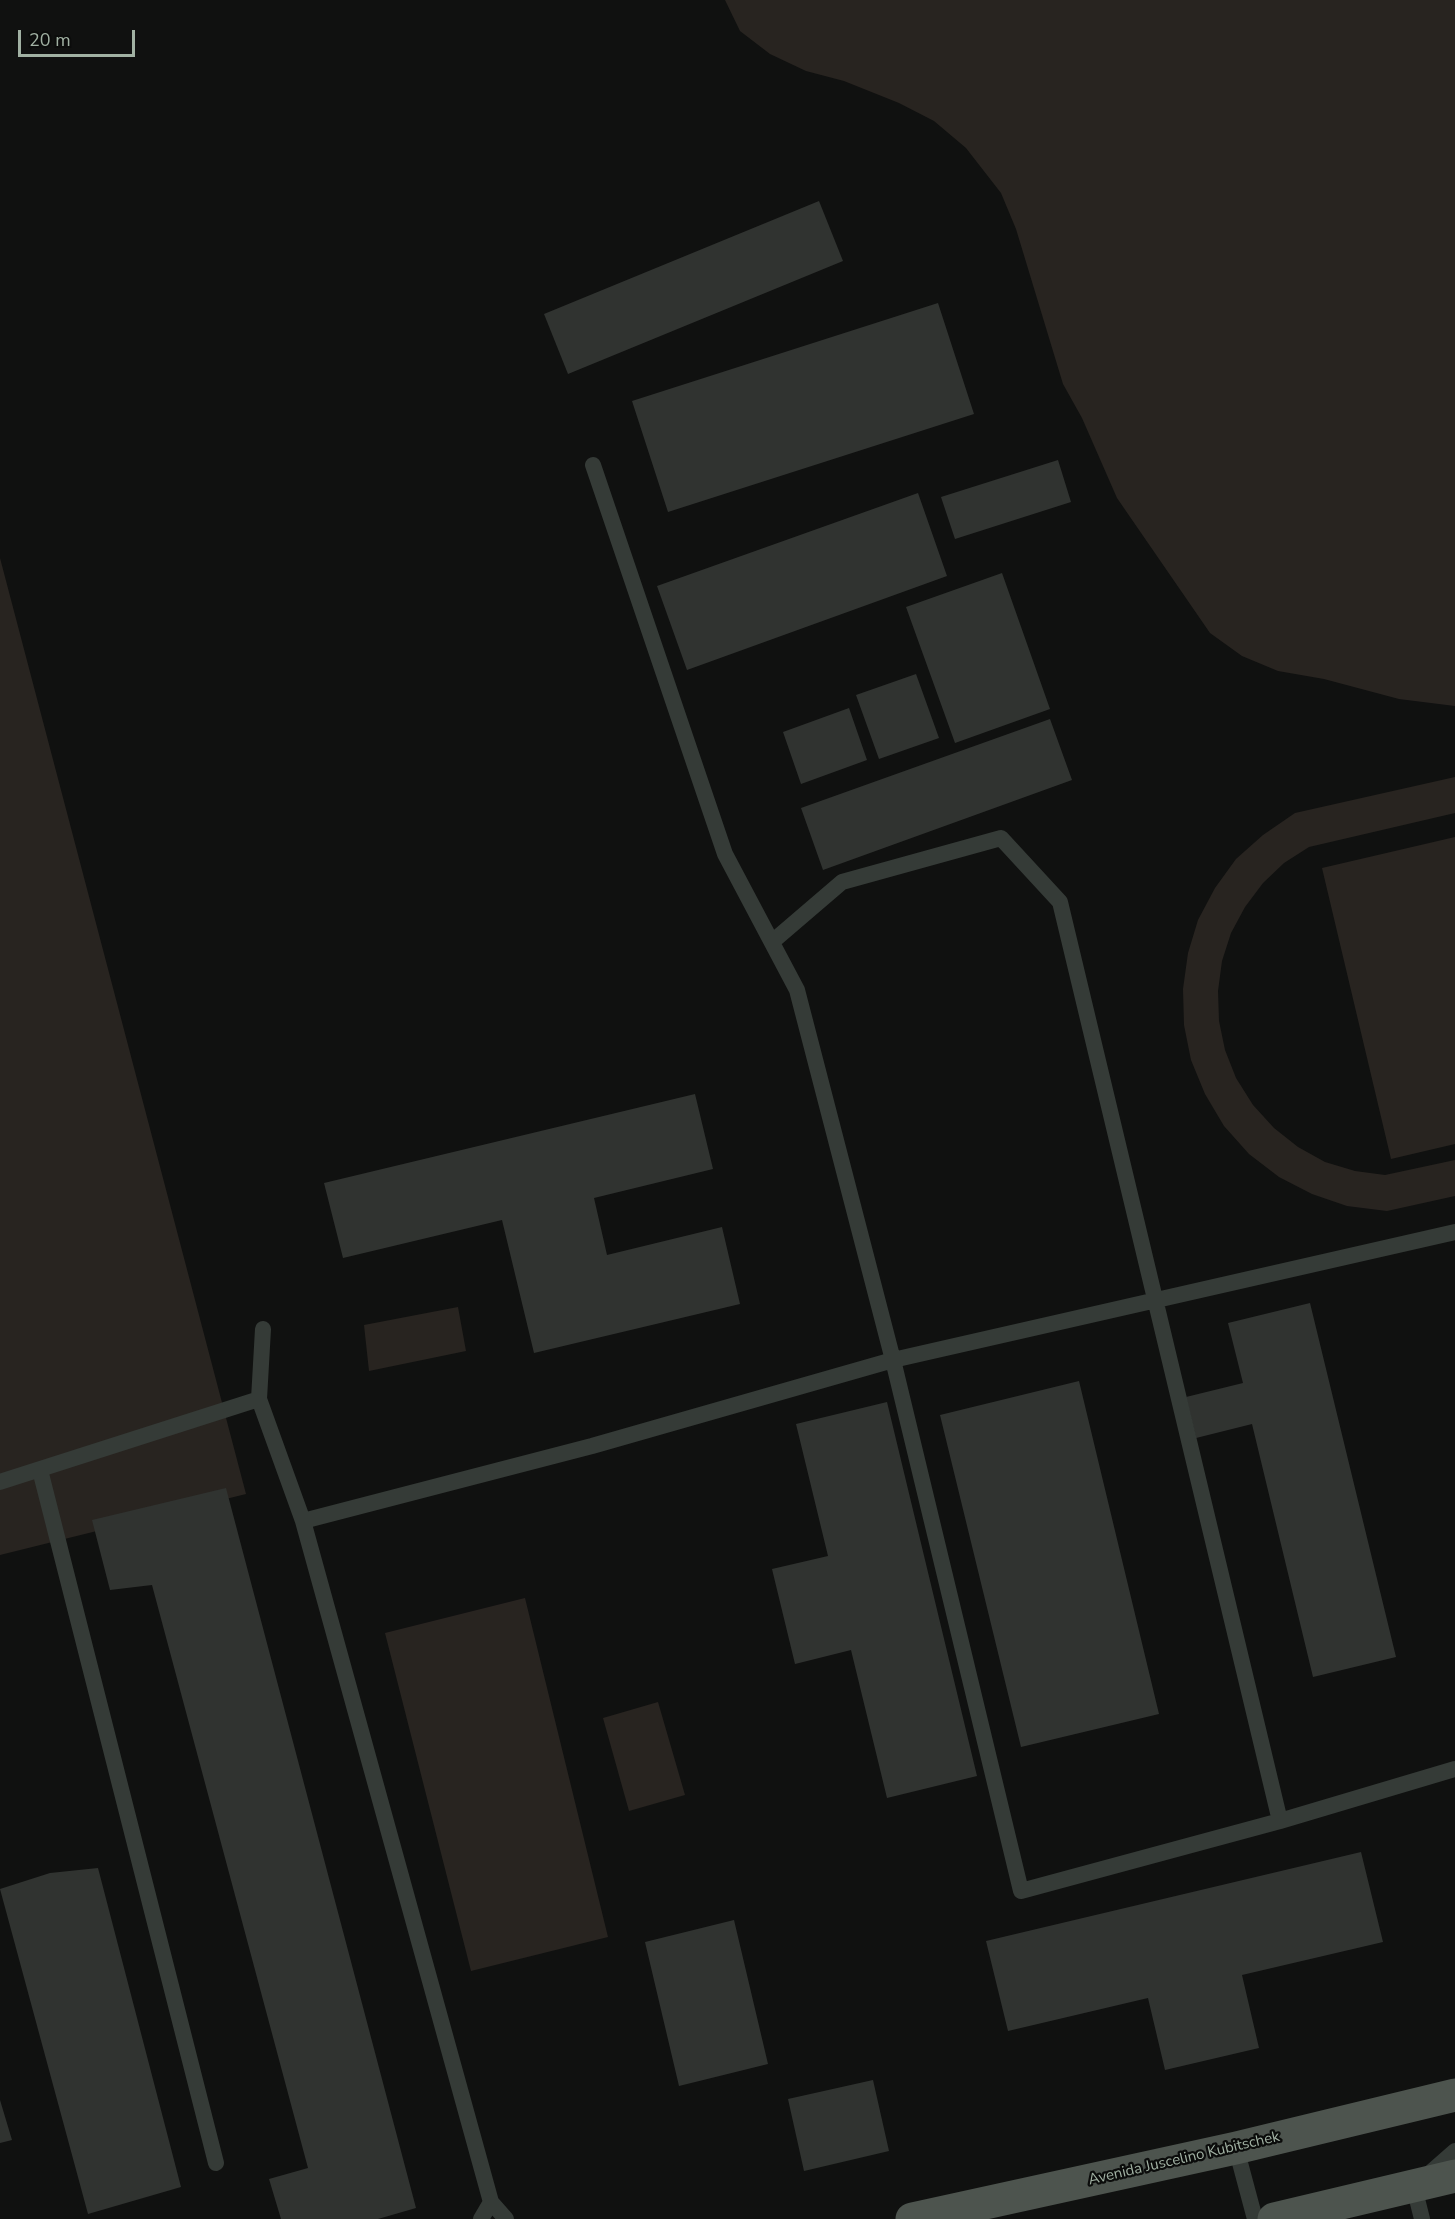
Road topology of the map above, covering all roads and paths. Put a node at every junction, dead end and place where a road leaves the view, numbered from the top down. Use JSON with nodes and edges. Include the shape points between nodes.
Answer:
{"nodes":[{"id":1,"x":593,"y":465,"type":"dead end"},
{"id":2,"x":772,"y":942,"type":"junction"},
{"id":3,"x":1455,"y":1232,"type":"edge"},
{"id":4,"x":1156,"y":1299,"type":"junction"},
{"id":5,"x":263,"y":1329,"type":"dead end"},
{"id":6,"x":893,"y":1360,"type":"junction"},
{"id":7,"x":259,"y":1399,"type":"junction"},
{"id":8,"x":40,"y":1470,"type":"junction"},
{"id":9,"x":0,"y":1482,"type":"edge"},
{"id":10,"x":303,"y":1521,"type":"junction"},
{"id":11,"x":1455,"y":1769,"type":"edge"},
{"id":12,"x":1280,"y":1821,"type":"junction"},
{"id":13,"x":1455,"y":2095,"type":"edge"},
{"id":14,"x":1236,"y":2148,"type":"junction"},
{"id":15,"x":1455,"y":2151,"type":"edge"},
{"id":16,"x":216,"y":2163,"type":"dead end"},
{"id":17,"x":1455,"y":2176,"type":"edge"},
{"id":18,"x":1414,"y":2187,"type":"junction"},
{"id":19,"x":491,"y":2202,"type":"junction"},
{"id":20,"x":481,"y":2219,"type":"edge"},
{"id":21,"x":506,"y":2219,"type":"edge"},
{"id":22,"x":912,"y":2219,"type":"edge"},
{"id":23,"x":1255,"y":2219,"type":"edge"},
{"id":24,"x":1274,"y":2219,"type":"edge"},
{"id":25,"x":1422,"y":2219,"type":"edge"}],
"edges":[{"from":1,"to":2,"type":"lane","via":[[725,854]]},
{"from":2,"to":4,"type":"lane","via":[[842,882],[1000,838],[1060,902]]},
{"from":2,"to":6,"type":"lane","via":[[797,990]]},
{"from":3,"to":4,"type":"lane"},
{"from":4,"to":6,"type":"lane"},
{"from":4,"to":12,"type":"lane"},
{"from":5,"to":7,"type":"lane"},
{"from":6,"to":10,"type":"lane","via":[[592,1446]]},
{"from":6,"to":12,"type":"lane","via":[[1022,1891]]},
{"from":7,"to":8,"type":"lane"},
{"from":7,"to":10,"type":"lane"},
{"from":8,"to":9,"type":"lane"},
{"from":8,"to":16,"type":"lane"},
{"from":10,"to":19,"type":"lane"},
{"from":11,"to":12,"type":"lane"},
{"from":13,"to":14,"type":"main road","name":"Avenida Juscelino Kubitschek"},
{"from":14,"to":22,"type":"main road","name":"Avenida Juscelino Kubitschek"},
{"from":14,"to":23,"type":"lane"},
{"from":15,"to":18,"type":"lane"},
{"from":17,"to":18,"type":"main road"},
{"from":18,"to":24,"type":"main road"},
{"from":18,"to":25,"type":"lane"},
{"from":19,"to":20,"type":"lane"},
{"from":19,"to":21,"type":"lane"}]}
